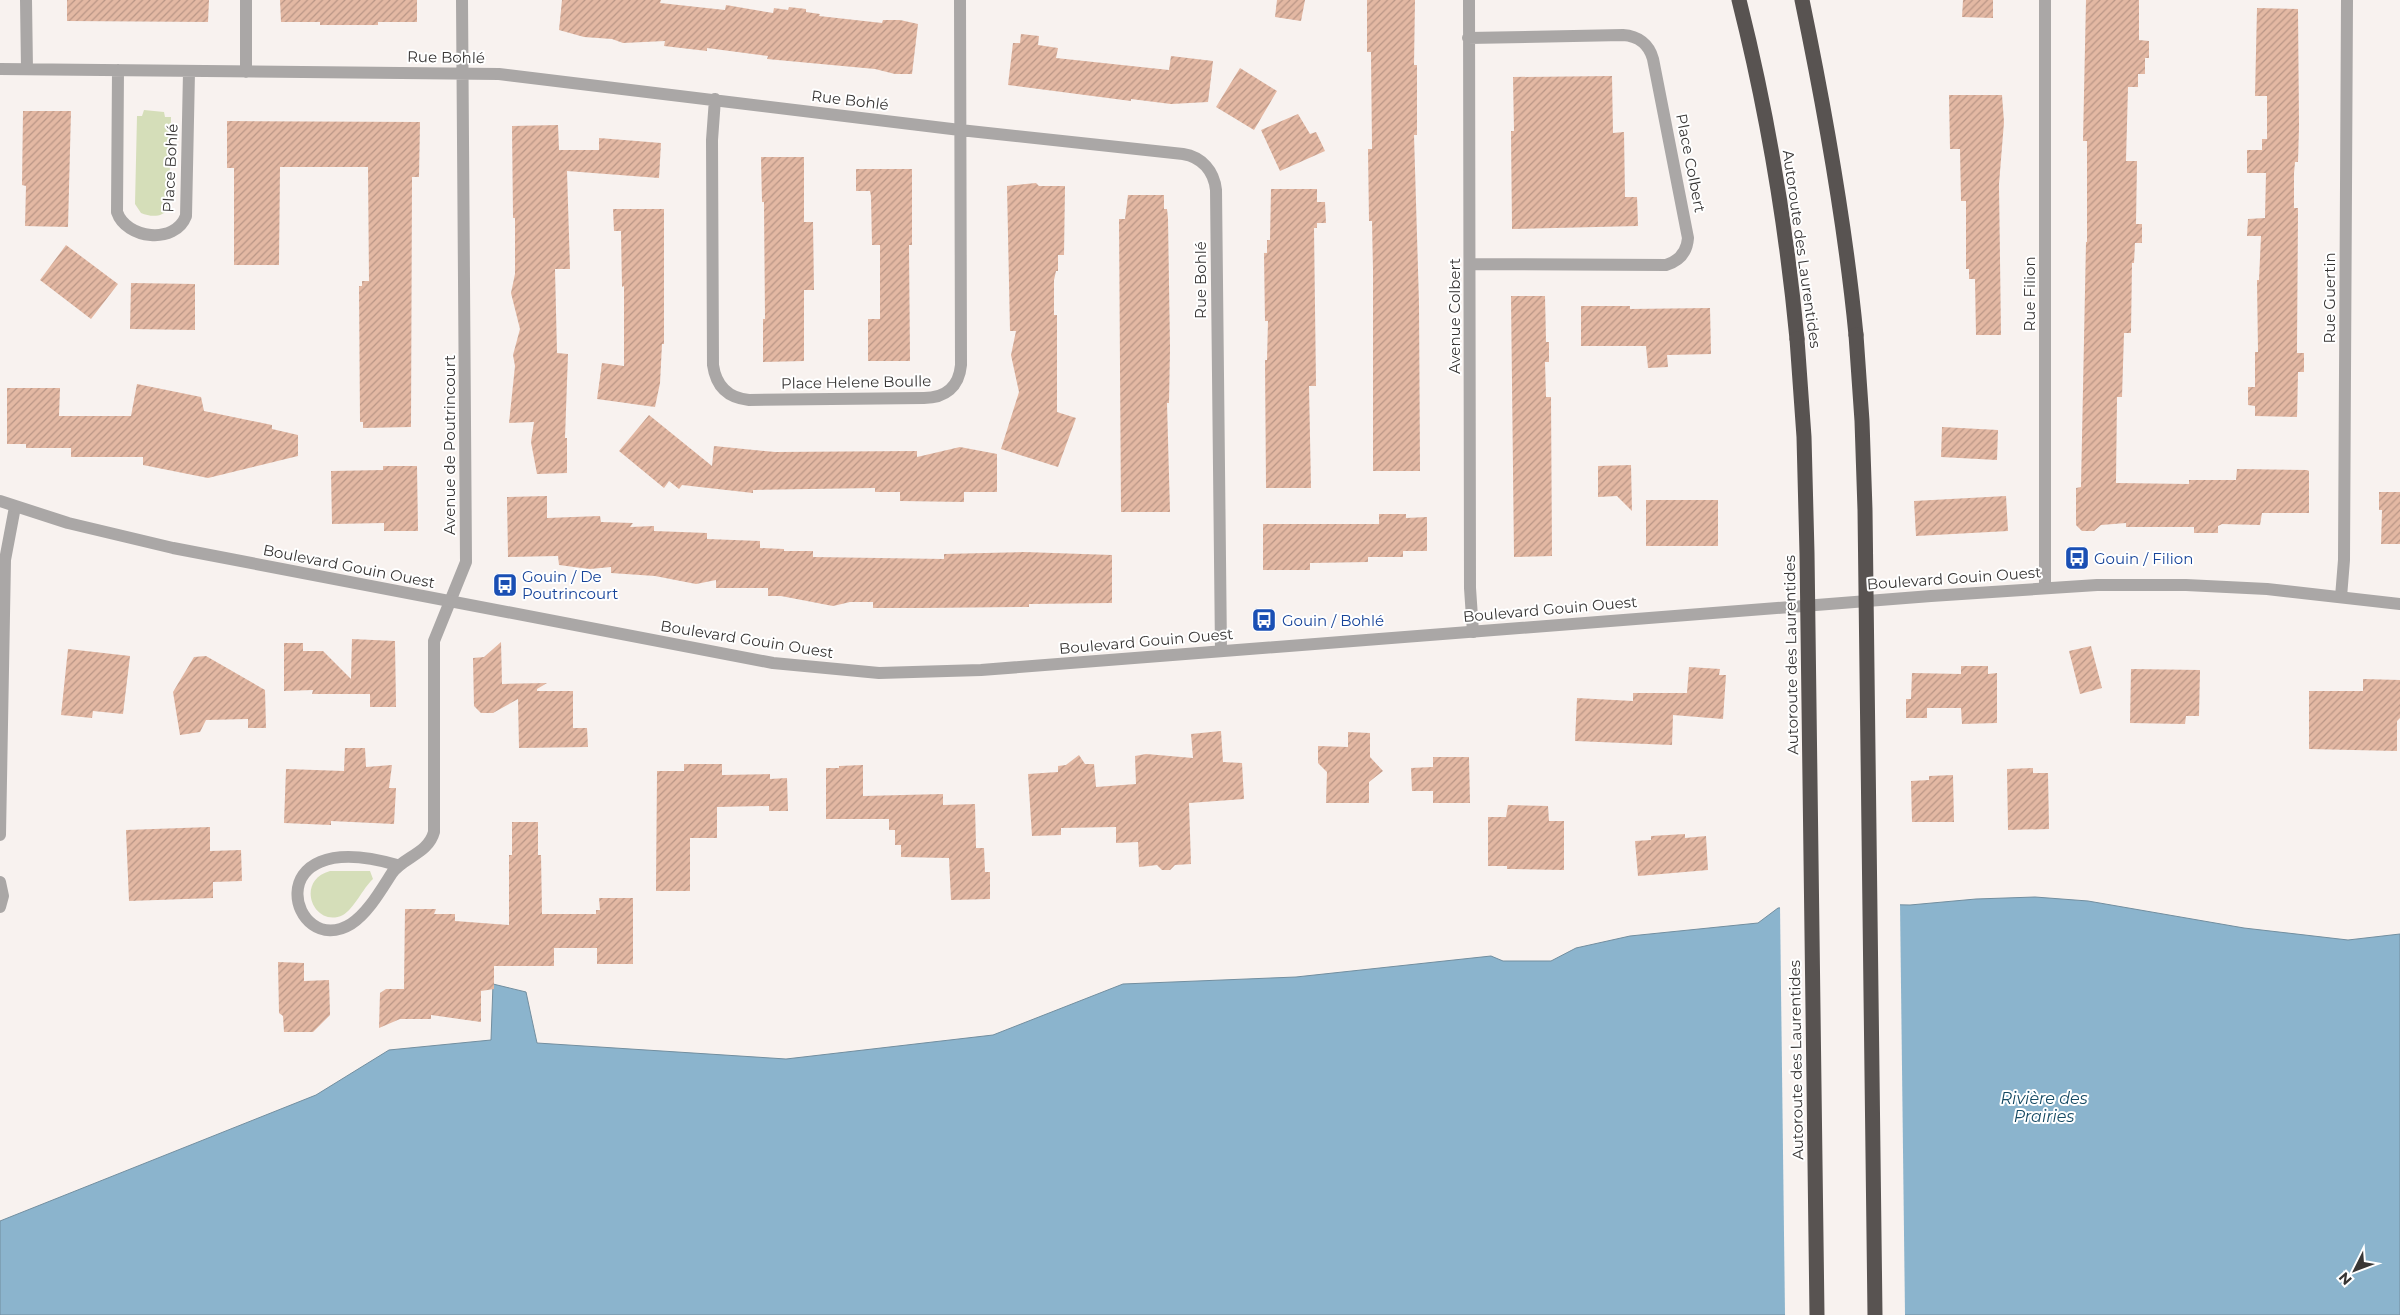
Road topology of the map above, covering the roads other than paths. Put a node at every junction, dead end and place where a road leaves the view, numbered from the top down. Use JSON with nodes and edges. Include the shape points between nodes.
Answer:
{"nodes":[{"id":1,"x":26,"y":0,"type":"edge"},
{"id":2,"x":246,"y":0,"type":"edge"},
{"id":3,"x":462,"y":0,"type":"edge"},
{"id":4,"x":960,"y":0,"type":"edge"},
{"id":5,"x":1468,"y":0,"type":"edge"},
{"id":6,"x":1740,"y":0,"type":"edge"},
{"id":7,"x":1802,"y":0,"type":"edge"},
{"id":8,"x":2045,"y":0,"type":"edge"},
{"id":9,"x":2347,"y":0,"type":"edge"},
{"id":10,"x":1468,"y":38,"type":"junction"},
{"id":11,"x":0,"y":69,"type":"edge"},
{"id":12,"x":26,"y":69,"type":"junction"},
{"id":13,"x":118,"y":70,"type":"junction"},
{"id":14,"x":189,"y":72,"type":"junction"},
{"id":15,"x":246,"y":72,"type":"junction"},
{"id":16,"x":463,"y":72,"type":"junction"},
{"id":17,"x":715,"y":100,"type":"junction"},
{"id":18,"x":960,"y":130,"type":"junction"},
{"id":19,"x":1470,"y":264,"type":"junction"},
{"id":20,"x":0,"y":501,"type":"edge"},
{"id":21,"x":15,"y":507,"type":"junction"},
{"id":22,"x":2045,"y":588,"type":"junction"},
{"id":23,"x":2341,"y":597,"type":"junction"},
{"id":24,"x":451,"y":602,"type":"junction"},
{"id":25,"x":2400,"y":604,"type":"edge"},
{"id":26,"x":1473,"y":632,"type":"junction"},
{"id":27,"x":1221,"y":651,"type":"junction"},
{"id":28,"x":0,"y":835,"type":"edge"},
{"id":29,"x":397,"y":866,"type":"junction"},
{"id":30,"x":0,"y":882,"type":"edge"},
{"id":31,"x":0,"y":908,"type":"edge"},
{"id":32,"x":1817,"y":1315,"type":"edge"},
{"id":33,"x":1875,"y":1315,"type":"edge"}],
"edges":[{"from":1,"to":12,"type":"street"},
{"from":2,"to":15,"type":"street"},
{"from":3,"to":16,"type":"street","name":"Avenue de Poutrincourt"},
{"from":4,"to":18,"type":"street","name":"Place Helene Boulle"},
{"from":5,"to":10,"type":"street","name":"Avenue Colbert"},
{"from":6,"to":32,"type":"highway","name":"Autoroute des Laurentides","bridge":true,"via":[[1774,168],[1790,272],[1804,436]]},
{"from":7,"to":33,"type":"highway","bridge":true,"via":[[1840,200],[1862,411]]},
{"from":8,"to":22,"type":"street","name":"Rue Filion"},
{"from":9,"to":23,"type":"street","name":"Rue Guertin","via":[[2344,550]]},
{"from":10,"to":19,"type":"street","name":"Avenue Colbert"},
{"from":10,"to":19,"type":"street","name":"Place Colbert","via":[[1623,35],[1635,37],[1645,44],[1653,59],[1688,238],[1678,260],[1666,265]]},
{"from":11,"to":12,"type":"street","name":"Rue Bohlé"},
{"from":12,"to":13,"type":"street","name":"Rue Bohlé"},
{"from":13,"to":14,"type":"street","name":"Rue Bohlé"},
{"from":13,"to":14,"type":"street","name":"Place Bohlé","via":[[117,212],[130,231],[149,234],[173,232],[186,216]]},
{"from":14,"to":15,"type":"street","name":"Rue Bohlé"},
{"from":15,"to":16,"type":"street","name":"Rue Bohlé"},
{"from":16,"to":17,"type":"street","name":"Rue Bohlé"},
{"from":16,"to":24,"type":"street","name":"Avenue de Poutrincourt","via":[[466,562]]},
{"from":17,"to":18,"type":"street","name":"Rue Bohlé"},
{"from":17,"to":18,"type":"street","name":"Place Helene Boulle","via":[[712,140],[713,365],[716,379],[724,390],[742,400],[934,398],[951,389],[961,365]]},
{"from":18,"to":27,"type":"street","name":"Rue Bohlé","via":[[1183,154],[1201,161],[1210,171],[1216,190]]},
{"from":19,"to":26,"type":"street","name":"Avenue Colbert","via":[[1470,588]]},
{"from":20,"to":21,"type":"street","name":"Boulevard Gouin Ouest"},
{"from":21,"to":24,"type":"street","name":"Boulevard Gouin Ouest","via":[[68,524],[173,548]]},
{"from":21,"to":28,"type":"street","via":[[5,560]]},
{"from":22,"to":23,"type":"street","name":"Boulevard Gouin Ouest","via":[[2186,585]]},
{"from":22,"to":26,"type":"street","name":"Boulevard Gouin Ouest"},
{"from":23,"to":25,"type":"street","name":"Boulevard Gouin Ouest"},
{"from":24,"to":27,"type":"street","name":"Boulevard Gouin Ouest","via":[[773,663],[851,671],[969,671]]},
{"from":24,"to":29,"type":"street","name":"Avenue de Poutrincourt","via":[[434,641],[434,832],[423,849]]},
{"from":26,"to":27,"type":"street","name":"Boulevard Gouin Ouest"},
{"from":29,"to":29,"type":"street","name":"Avenue de Poutrincourt","via":[[374,859],[333,858],[314,863],[299,880],[297,895],[301,912],[320,928],[336,930],[352,924]]},
{"from":30,"to":31,"type":"street","via":[[3,896]]}]}
